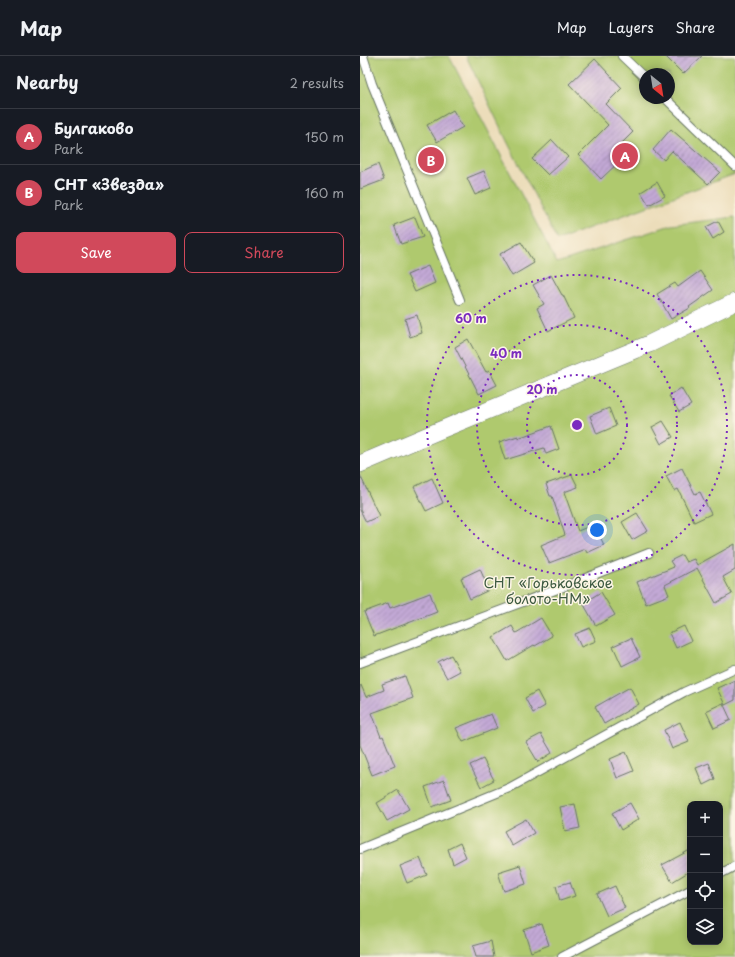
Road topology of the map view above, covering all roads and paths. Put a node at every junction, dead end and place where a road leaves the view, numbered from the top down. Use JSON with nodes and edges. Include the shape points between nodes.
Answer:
{"nodes":[{"id":1,"x":363,"y":56,"type":"edge"},
{"id":2,"x":622,"y":56,"type":"edge"},
{"id":3,"x":639,"y":72,"type":"edge"},
{"id":4,"x":671,"y":104,"type":"edge"},
{"id":5,"x":735,"y":166,"type":"edge"},
{"id":6,"x":460,"y":300,"type":"dead end"},
{"id":7,"x":735,"y":302,"type":"edge"},
{"id":8,"x":360,"y":464,"type":"edge"},
{"id":9,"x":648,"y":553,"type":"dead end"},
{"id":10,"x":360,"y":663,"type":"edge"},
{"id":11,"x":735,"y":669,"type":"edge"},
{"id":12,"x":360,"y":849,"type":"edge"},
{"id":13,"x":735,"y":866,"type":"edge"},
{"id":14,"x":722,"y":873,"type":"edge"},
{"id":15,"x":687,"y":892,"type":"edge"},
{"id":16,"x":562,"y":957,"type":"edge"}],
"edges":[{"from":1,"to":6,"type":"lane"},
{"from":2,"to":3,"type":"lane"},
{"from":4,"to":5,"type":"lane"},
{"from":7,"to":8,"type":"street","via":[[649,344]]},
{"from":9,"to":10,"type":"lane"},
{"from":11,"to":12,"type":"lane","via":[[684,692],[509,788]]},
{"from":13,"to":14,"type":"lane"},
{"from":15,"to":16,"type":"lane"}]}
